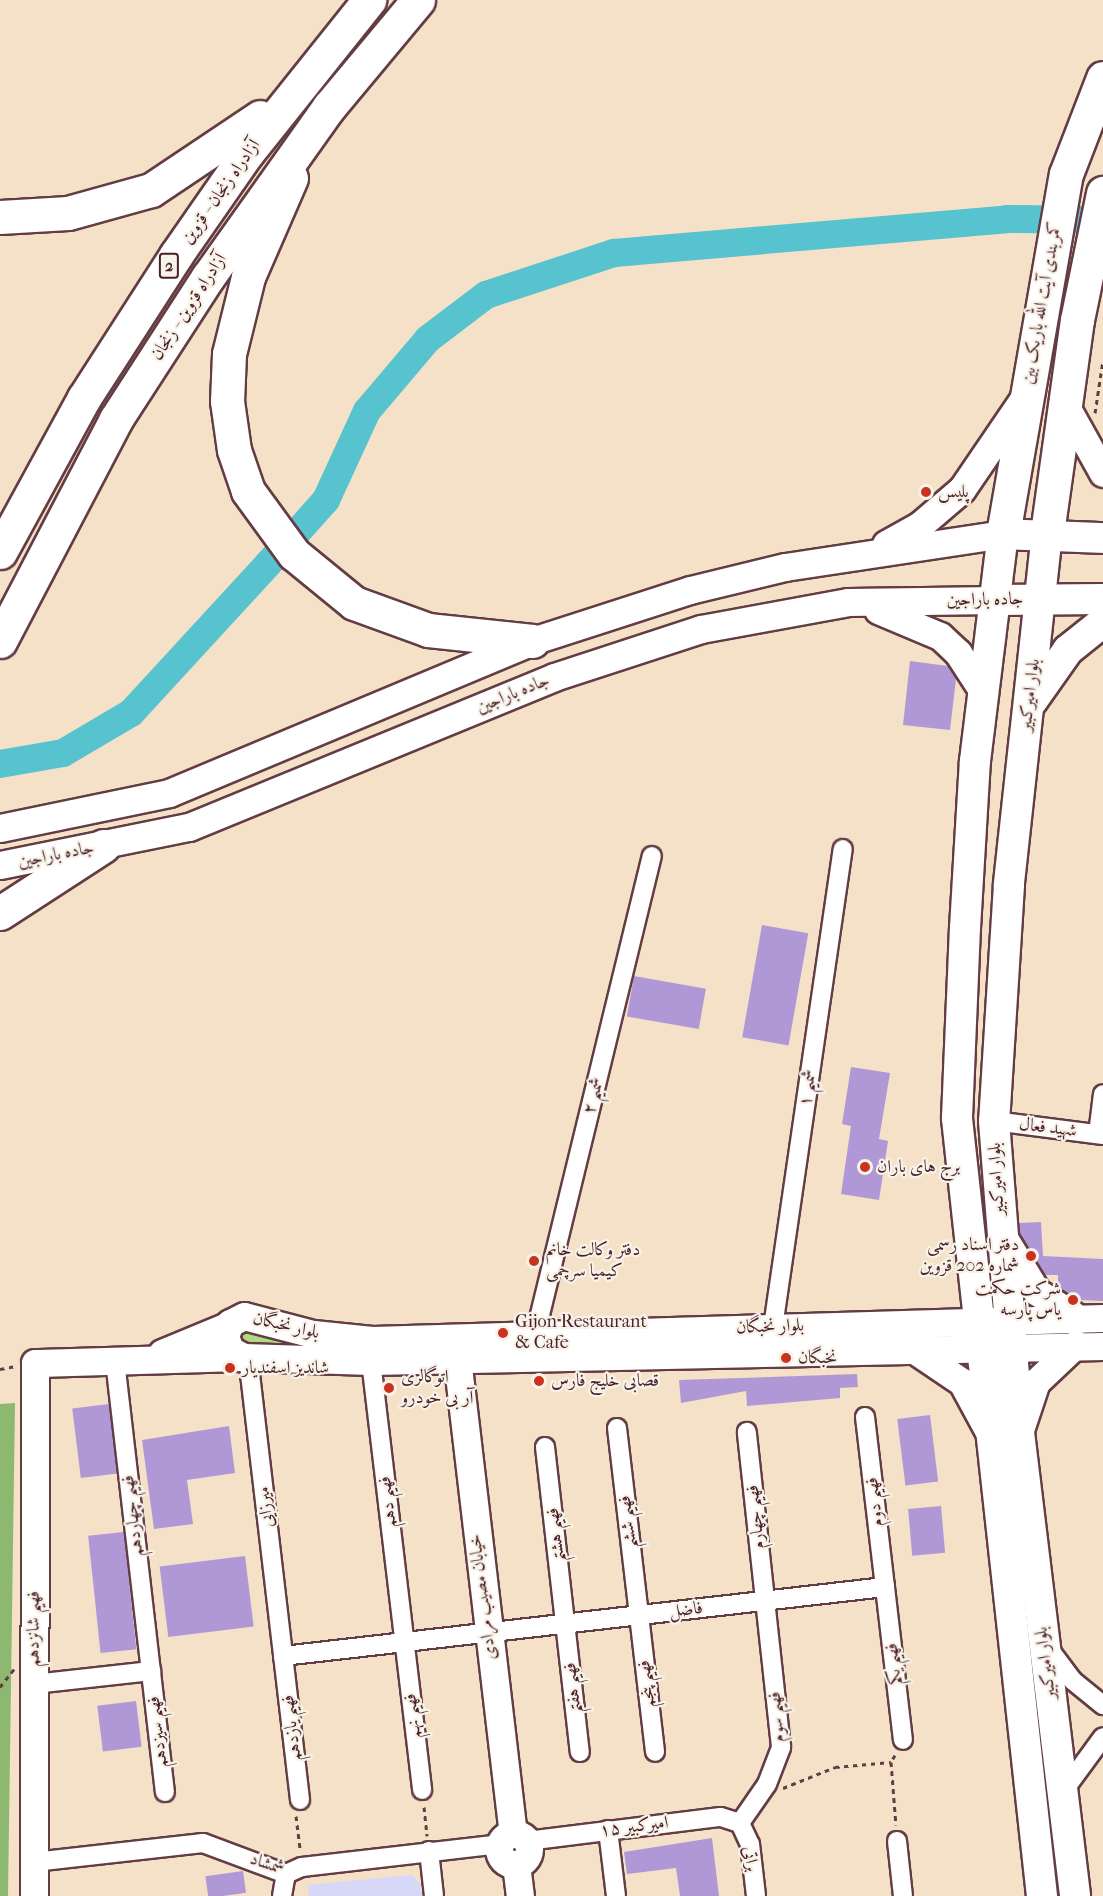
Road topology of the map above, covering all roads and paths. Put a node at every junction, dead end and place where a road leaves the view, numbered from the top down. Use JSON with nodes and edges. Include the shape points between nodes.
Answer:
{"nodes":[{"id":1,"x":369,"y":0,"type":"edge"},
{"id":2,"x":418,"y":0,"type":"edge"},
{"id":3,"x":1103,"y":78,"type":"edge"},
{"id":4,"x":299,"y":86,"type":"junction"},
{"id":5,"x":305,"y":139,"type":"junction"},
{"id":6,"x":1103,"y":193,"type":"edge"},
{"id":7,"x":0,"y":217,"type":"edge"},
{"id":8,"x":1103,"y":360,"type":"edge"},
{"id":9,"x":1025,"y":398,"type":"junction"},
{"id":10,"x":1065,"y":403,"type":"junction"},
{"id":11,"x":1095,"y":422,"type":"dead end"},
{"id":12,"x":1103,"y":473,"type":"edge"},
{"id":13,"x":1047,"y":533,"type":"junction"},
{"id":14,"x":1003,"y":534,"type":"junction"},
{"id":15,"x":1103,"y":538,"type":"edge"},
{"id":16,"x":0,"y":552,"type":"edge"},
{"id":17,"x":871,"y":553,"type":"junction"},
{"id":18,"x":1042,"y":599,"type":"junction"},
{"id":19,"x":1103,"y":599,"type":"edge"},
{"id":20,"x":997,"y":600,"type":"junction"},
{"id":21,"x":848,"y":602,"type":"junction"},
{"id":22,"x":1103,"y":622,"type":"edge"},
{"id":23,"x":0,"y":641,"type":"edge"},
{"id":24,"x":532,"y":641,"type":"junction"},
{"id":25,"x":984,"y":693,"type":"junction"},
{"id":26,"x":1029,"y":706,"type":"junction"},
{"id":27,"x":0,"y":828,"type":"edge"},
{"id":28,"x":103,"y":846,"type":"junction"},
{"id":29,"x":843,"y":849,"type":"dead end"},
{"id":30,"x":652,"y":856,"type":"dead end"},
{"id":31,"x":0,"y":865,"type":"edge"},
{"id":32,"x":0,"y":913,"type":"edge"},
{"id":33,"x":1103,"y":1094,"type":"edge"},
{"id":34,"x":994,"y":1121,"type":"junction"},
{"id":35,"x":1100,"y":1135,"type":"edge"},
{"id":36,"x":999,"y":1229,"type":"junction"},
{"id":37,"x":1073,"y":1316,"type":"junction"},
{"id":38,"x":1103,"y":1318,"type":"edge"},
{"id":39,"x":227,"y":1326,"type":"junction"},
{"id":40,"x":773,"y":1327,"type":"junction"},
{"id":41,"x":1010,"y":1331,"type":"junction"},
{"id":42,"x":980,"y":1332,"type":"junction"},
{"id":43,"x":535,"y":1335,"type":"junction"},
{"id":44,"x":1076,"y":1344,"type":"junction"},
{"id":45,"x":1103,"y":1346,"type":"edge"},
{"id":46,"x":912,"y":1348,"type":"junction"},
{"id":47,"x":455,"y":1349,"type":"junction"},
{"id":48,"x":246,"y":1357,"type":"junction"},
{"id":49,"x":128,"y":1361,"type":"junction"},
{"id":50,"x":371,"y":1361,"type":"junction"},
{"id":51,"x":865,"y":1417,"type":"dead end"},
{"id":52,"x":617,"y":1428,"type":"dead end"},
{"id":53,"x":990,"y":1429,"type":"junction"},
{"id":54,"x":1019,"y":1429,"type":"junction"},
{"id":55,"x":747,"y":1432,"type":"dead end"},
{"id":56,"x":545,"y":1447,"type":"dead end"},
{"id":57,"x":885,"y":1587,"type":"junction"},
{"id":58,"x":765,"y":1601,"type":"junction"},
{"id":59,"x":639,"y":1616,"type":"junction"},
{"id":60,"x":566,"y":1624,"type":"junction"},
{"id":61,"x":487,"y":1633,"type":"junction"},
{"id":62,"x":1043,"y":1641,"type":"junction"},
{"id":63,"x":404,"y":1642,"type":"junction"},
{"id":64,"x":284,"y":1656,"type":"junction"},
{"id":65,"x":152,"y":1671,"type":"junction"},
{"id":66,"x":34,"y":1684,"type":"junction"},
{"id":67,"x":1103,"y":1705,"type":"edge"},
{"id":68,"x":1103,"y":1737,"type":"edge"},
{"id":69,"x":903,"y":1740,"type":"joint"},
{"id":70,"x":580,"y":1752,"type":"dead end"},
{"id":71,"x":655,"y":1752,"type":"dead end"},
{"id":72,"x":891,"y":1762,"type":"junction"},
{"id":73,"x":422,"y":1790,"type":"joint"},
{"id":74,"x":165,"y":1792,"type":"dead end"},
{"id":75,"x":1061,"y":1795,"type":"junction"},
{"id":76,"x":300,"y":1800,"type":"joint"},
{"id":77,"x":756,"y":1800,"type":"junction"},
{"id":78,"x":740,"y":1823,"type":"junction"},
{"id":79,"x":608,"y":1830,"type":"junction"},
{"id":80,"x":897,"y":1841,"type":"joint"},
{"id":81,"x":514,"y":1846,"type":"junction"},
{"id":82,"x":429,"y":1851,"type":"junction"},
{"id":83,"x":34,"y":1862,"type":"junction"},
{"id":84,"x":294,"y":1870,"type":"junction"},
{"id":85,"x":34,"y":1896,"type":"edge"},
{"id":86,"x":282,"y":1896,"type":"edge"},
{"id":87,"x":434,"y":1896,"type":"edge"},
{"id":88,"x":520,"y":1896,"type":"edge"},
{"id":89,"x":616,"y":1896,"type":"edge"},
{"id":90,"x":756,"y":1896,"type":"edge"},
{"id":91,"x":903,"y":1896,"type":"edge"},
{"id":92,"x":1042,"y":1896,"type":"edge"},
{"id":93,"x":1075,"y":1896,"type":"edge"}],
"edges":[{"from":1,"to":4,"type":"highway","name":"آزادراه زنجان - قزوین","number":"2"},
{"from":2,"to":5,"type":"highway","name":"آزادراه قزوین - زنجان","number":"2"},
{"from":3,"to":9,"type":"highway","name":"کمربندی آیت الله باریک بین","via":[[1066,174]]},
{"from":4,"to":7,"type":"highway","via":[[222,147],[151,190],[69,213]]},
{"from":4,"to":16,"type":"highway","name":"آزادراه زنجان - قزوین","number":"2","via":[[234,171],[90,388]]},
{"from":5,"to":23,"type":"highway","name":"آزادراه قزوین - زنجان","number":"2","via":[[116,419]]},
{"from":5,"to":24,"type":"highway","via":[[248,278],[229,354],[227,401],[234,450],[248,491],[294,555],[354,603],[428,630]]},
{"from":6,"to":10,"type":"highway","name":"کمربندی آیت الله باریک بین"},
{"from":8,"to":11,"type":"path"},
{"from":9,"to":14,"type":"highway","name":"کمربندی آیت الله باریک بین"},
{"from":9,"to":17,"type":"main road","via":[[997,446],[962,489],[920,525]]},
{"from":10,"to":12,"type":"main road"},
{"from":10,"to":13,"type":"highway","name":"کمربندی آیت الله باریک بین"},
{"from":13,"to":14,"type":"main road"},
{"from":13,"to":15,"type":"main road"},
{"from":13,"to":18,"type":"main road","name":"بلوار امیرکبیر"},
{"from":14,"to":17,"type":"main road","name":"جاده باراجین"},
{"from":14,"to":20,"type":"main road","name":"بلوار امیرکبیر"},
{"from":17,"to":24,"type":"main road","name":"جاده باراجین","via":[[690,591]]},
{"from":18,"to":19,"type":"main road","name":"جاده باراجین"},
{"from":18,"to":20,"type":"main road","name":"جاده باراجین"},
{"from":18,"to":26,"type":"main road","name":"بلوار امیرکبیر"},
{"from":20,"to":21,"type":"main road","name":"جاده باراجین"},
{"from":20,"to":25,"type":"main road","name":"بلوار امیرکبیر"},
{"from":21,"to":25,"type":"main road","via":[[897,614],[940,636],[958,652]]},
{"from":21,"to":28,"type":"main road","name":"جاده باراجین","via":[[701,629],[566,673],[189,827]]},
{"from":22,"to":26,"type":"main road","via":[[1068,650]]},
{"from":24,"to":27,"type":"main road","name":"جاده باراجین","via":[[169,794]]},
{"from":25,"to":42,"type":"main road","name":"بلوار امیرکبیر","via":[[975,761],[957,1118]]},
{"from":26,"to":34,"type":"main road","name":"بلوار امیرکبیر","via":[[1009,885]]},
{"from":28,"to":31,"type":"main road","name":"جاده باراجین"},
{"from":28,"to":32,"type":"highway"},
{"from":29,"to":40,"type":"street","name":"شمیم ۱"},
{"from":30,"to":43,"type":"street","name":"شمیم ۲"},
{"from":33,"to":35,"type":"street"},
{"from":34,"to":35,"type":"street","name":"شهید فعال"},
{"from":34,"to":36,"type":"main road","name":"بلوار امیرکبیر"},
{"from":36,"to":37,"type":"main road","via":[[1037,1292]]},
{"from":36,"to":41,"type":"main road","name":"بلوار امیرکبیر"},
{"from":37,"to":38,"type":"main road","name":"بلوار نخبگان"},
{"from":37,"to":41,"type":"main road","name":"بلوار نخبگان"},
{"from":39,"to":47,"type":"main road","name":"بلوار نخبگان","via":[[249,1316],[325,1335]]},
{"from":39,"to":48,"type":"main road","name":"بلوار نخبگان","via":[[227,1346]]},
{"from":39,"to":49,"type":"main road"},
{"from":40,"to":42,"type":"main road","name":"بلوار نخبگان"},
{"from":40,"to":43,"type":"main road","name":"بلوار نخبگان"},
{"from":41,"to":42,"type":"main road","name":"بلوار نخبگان"},
{"from":41,"to":44,"type":"main road","name":"بلوار نخبگان"},
{"from":41,"to":54,"type":"main road","name":"بلوار امیرکبیر"},
{"from":42,"to":46,"type":"main road","name":"بلوار نخبگان"},
{"from":42,"to":53,"type":"main road","name":"بلوار امیرکبیر"},
{"from":43,"to":47,"type":"main road","name":"بلوار نخبگان"},
{"from":44,"to":45,"type":"main road","name":"بلوار نخبگان"},
{"from":44,"to":54,"type":"main road","via":[[1036,1382]]},
{"from":46,"to":47,"type":"main road","name":"بلوار نخبگان"},
{"from":46,"to":53,"type":"main road","via":[[962,1382]]},
{"from":47,"to":50,"type":"main road","name":"بلوار نخبگان"},
{"from":47,"to":61,"type":"main road","name":"خیابان مصیب مرادی"},
{"from":48,"to":49,"type":"main road"},
{"from":48,"to":50,"type":"main road","name":"بلوار نخبگان"},
{"from":48,"to":64,"type":"street","name":"میرزایی"},
{"from":49,"to":65,"type":"street","name":"فهیم چهاردهم"},
{"from":49,"to":66,"type":"main road","name":"فهیم شانزدهم","via":[[34,1363]]},
{"from":50,"to":63,"type":"street","name":"فهیم دهم"},
{"from":51,"to":57,"type":"street","name":"فهیم دوم"},
{"from":52,"to":59,"type":"street","name":"فهیم ششم"},
{"from":53,"to":54,"type":"main road","via":[[1004,1416]]},
{"from":53,"to":92,"type":"main road","name":"بلوار امیرکبیر"},
{"from":54,"to":62,"type":"main road","name":"بلوار امیرکبیر"},
{"from":55,"to":58,"type":"street","name":"فهیم چهارم"},
{"from":56,"to":60,"type":"street","name":"فهیم هشتم"},
{"from":57,"to":58,"type":"street","name":"فاضل"},
{"from":57,"to":69,"type":"street","name":"فهیم یکم"},
{"from":58,"to":59,"type":"street","name":"فاضل"},
{"from":58,"to":77,"type":"street","name":"فهیم سوم","via":[[781,1747]]},
{"from":59,"to":60,"type":"street","name":"فاضل"},
{"from":59,"to":71,"type":"street","name":"فهیم پنجم"},
{"from":60,"to":61,"type":"street","name":"فاضل"},
{"from":60,"to":70,"type":"street","name":"فهیم هفتم"},
{"from":61,"to":63,"type":"street","name":"فاضل"},
{"from":61,"to":81,"type":"main road","name":"خیابان مصیب مرادی"},
{"from":62,"to":67,"type":"street","via":[[1072,1680]]},
{"from":62,"to":75,"type":"main road","name":"بلوار امیرکبیر"},
{"from":63,"to":64,"type":"street","name":"فاضل"},
{"from":63,"to":73,"type":"street","name":"فهیم نهم"},
{"from":64,"to":76,"type":"street","name":"فهیم یازدهم"},
{"from":65,"to":66,"type":"street"},
{"from":65,"to":74,"type":"street","name":"فهیم سیزدهم"},
{"from":66,"to":83,"type":"main road","name":"فهیم شانزدهم"},
{"from":68,"to":75,"type":"street"},
{"from":69,"to":72,"type":"path"},
{"from":72,"to":77,"type":"path","via":[[835,1767]]},
{"from":72,"to":80,"type":"path"},
{"from":73,"to":82,"type":"path"},
{"from":75,"to":93,"type":"main road","name":"بلوار امیرکبیر"},
{"from":76,"to":84,"type":"path"},
{"from":77,"to":78,"type":"street","name":"فهیم سوم"},
{"from":78,"to":79,"type":"street","name":"امیرکبیر ۱۵","via":[[721,1817]]},
{"from":78,"to":90,"type":"street","name":"براتی","via":[[750,1844]]},
{"from":79,"to":81,"type":"street","name":"امیرکبیر ۱۵"},
{"from":79,"to":89,"type":"street"},
{"from":80,"to":91,"type":"street"},
{"from":81,"to":82,"type":"street","name":"شمشاد"},
{"from":81,"to":88,"type":"main road","name":"خیابان مصیب مرادی"},
{"from":82,"to":84,"type":"street","name":"شمشاد"},
{"from":82,"to":87,"type":"street"},
{"from":83,"to":84,"type":"street","name":"شمشاد","via":[[203,1844]]},
{"from":83,"to":85,"type":"main road","name":"فهیم شانزدهم"},
{"from":84,"to":86,"type":"street"}]}
